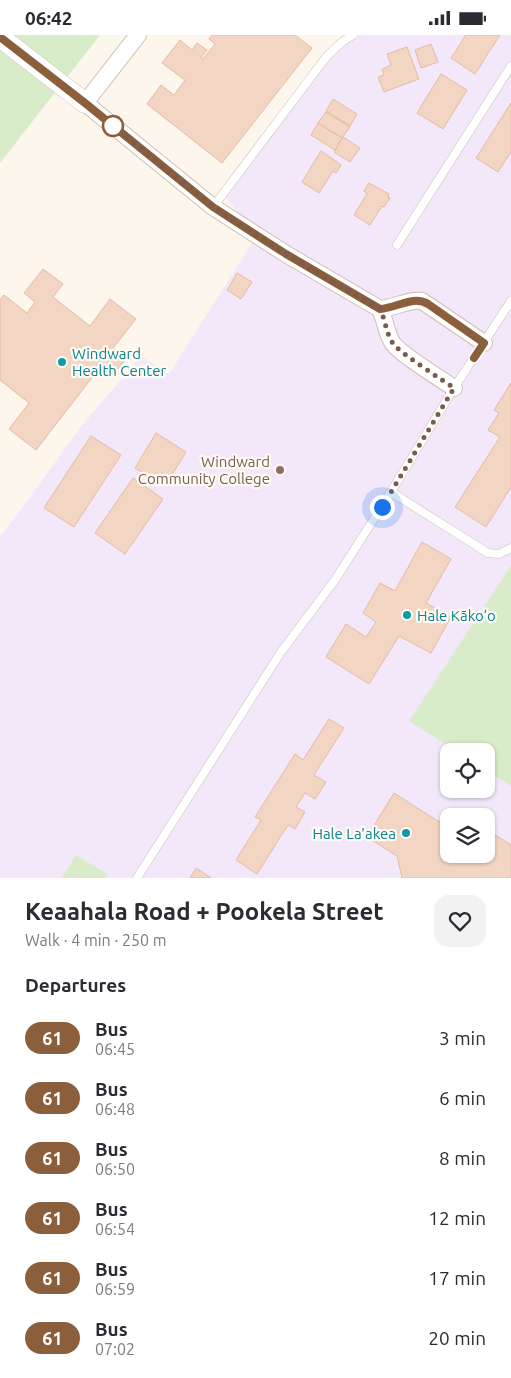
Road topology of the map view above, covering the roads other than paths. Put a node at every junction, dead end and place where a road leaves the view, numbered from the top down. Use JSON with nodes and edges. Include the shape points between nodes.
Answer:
{"nodes":[{"id":1,"x":138,"y":35,"type":"edge"},
{"id":2,"x":353,"y":35,"type":"edge"},
{"id":3,"x":0,"y":37,"type":"edge"},
{"id":4,"x":511,"y":66,"type":"edge"},
{"id":5,"x":85,"y":103,"type":"junction"},
{"id":6,"x":213,"y":207,"type":"junction"},
{"id":7,"x":397,"y":245,"type":"dead end"},
{"id":8,"x":511,"y":301,"type":"edge"},
{"id":9,"x":380,"y":309,"type":"junction"},
{"id":10,"x":484,"y":343,"type":"junction"},
{"id":11,"x":454,"y":388,"type":"junction"},
{"id":12,"x":392,"y":492,"type":"junction"},
{"id":13,"x":511,"y":548,"type":"edge"},
{"id":14,"x":137,"y":878,"type":"edge"}],
"edges":[{"from":1,"to":5,"type":"street"},
{"from":2,"to":6,"type":"lane","via":[[327,56]]},
{"from":3,"to":5,"type":"street"},
{"from":4,"to":7,"type":"lane"},
{"from":5,"to":6,"type":"street"},
{"from":6,"to":9,"type":"street"},
{"from":8,"to":10,"type":"lane"},
{"from":9,"to":10,"type":"street","via":[[422,301]]},
{"from":9,"to":11,"type":"street","via":[[396,347]]},
{"from":10,"to":11,"type":"lane"},
{"from":11,"to":12,"type":"lane"},
{"from":12,"to":13,"type":"lane","via":[[488,553],[499,554]]},
{"from":12,"to":14,"type":"lane","via":[[335,580],[281,652]]}]}
